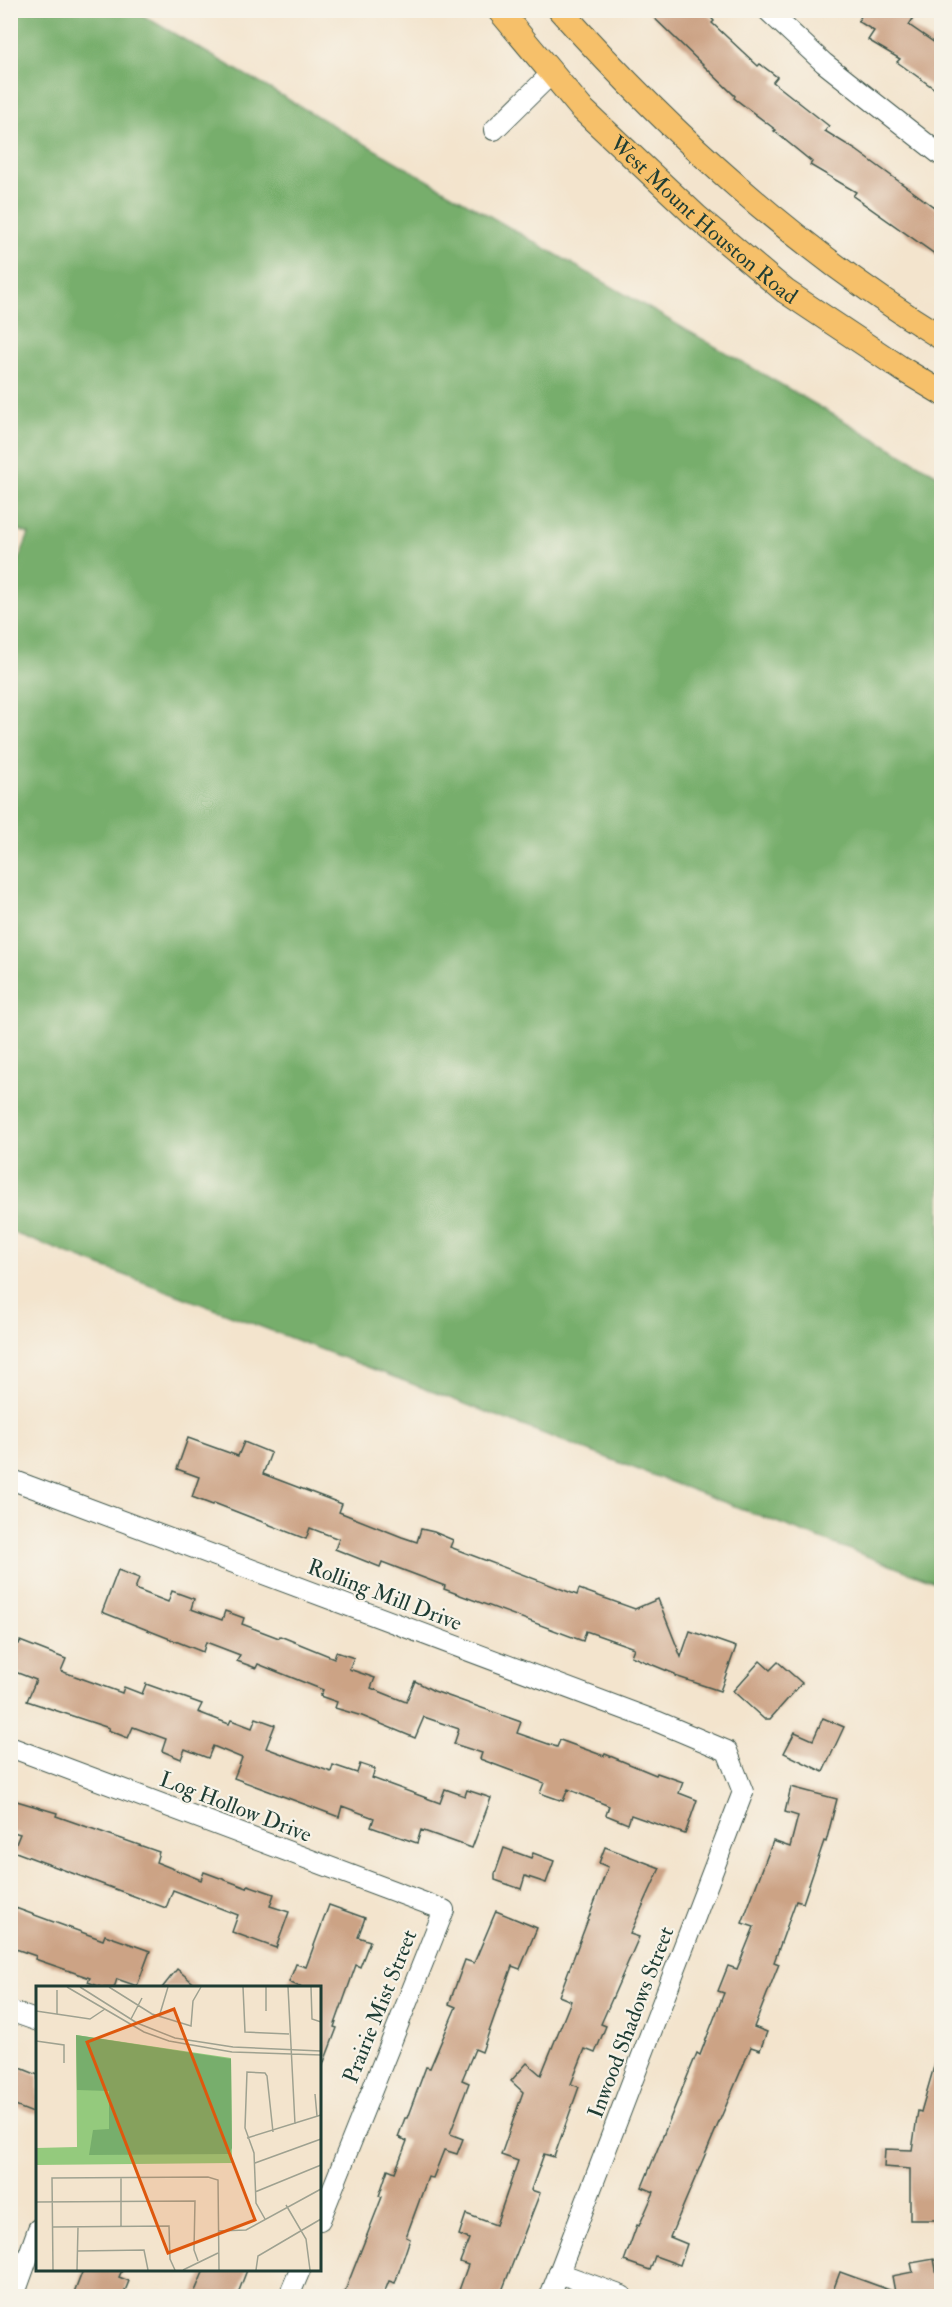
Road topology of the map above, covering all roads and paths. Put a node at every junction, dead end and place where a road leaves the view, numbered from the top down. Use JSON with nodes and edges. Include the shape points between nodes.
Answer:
{"nodes":[{"id":1,"x":499,"y":10,"type":"edge"},
{"id":2,"x":560,"y":10,"type":"edge"},
{"id":3,"x":779,"y":14,"type":"edge"},
{"id":4,"x":552,"y":73,"type":"junction"},
{"id":5,"x":494,"y":130,"type":"dead end"},
{"id":6,"x":942,"y":156,"type":"edge"},
{"id":7,"x":942,"y":338,"type":"edge"},
{"id":8,"x":942,"y":393,"type":"edge"},
{"id":9,"x":10,"y":1479,"type":"edge"},
{"id":10,"x":10,"y":1747,"type":"edge"},
{"id":11,"x":733,"y":1765,"type":"joint"},
{"id":12,"x":444,"y":1910,"type":"joint"},
{"id":13,"x":10,"y":2011,"type":"edge"},
{"id":14,"x":36,"y":2020,"type":"edge"},
{"id":15,"x":321,"y":2218,"type":"edge"},
{"id":16,"x":36,"y":2235,"type":"edge"},
{"id":17,"x":300,"y":2271,"type":"edge"},
{"id":18,"x":559,"y":2273,"type":"junction"},
{"id":19,"x":14,"y":2296,"type":"edge"},
{"id":20,"x":289,"y":2296,"type":"edge"},
{"id":21,"x":550,"y":2296,"type":"edge"},
{"id":22,"x":622,"y":2296,"type":"edge"}],
"edges":[{"from":1,"to":4,"type":"main road","name":"West Mount Houston Road"},
{"from":2,"to":7,"type":"main road","name":"West Mount Houston Road","via":[[616,73],[730,182],[855,280]]},
{"from":3,"to":6,"type":"street","via":[[824,63]]},
{"from":4,"to":5,"type":"street"},
{"from":4,"to":8,"type":"main road","name":"West Mount Houston Road","via":[[582,108],[697,218],[785,291]]},
{"from":9,"to":11,"type":"street","name":"Rolling Mill Drive","via":[[656,1721],[727,1751]]},
{"from":10,"to":12,"type":"street","name":"Log Hollow Drive"},
{"from":11,"to":18,"type":"street","name":"Inwood Shadows Street","via":[[743,1792]]},
{"from":12,"to":15,"type":"street","name":"Prairie Mist Street"},
{"from":13,"to":14,"type":"street"},
{"from":16,"to":19,"type":"street"},
{"from":17,"to":20,"type":"street"},
{"from":18,"to":21,"type":"street","name":"Inwood Shadows Street"},
{"from":18,"to":22,"type":"street"}]}
